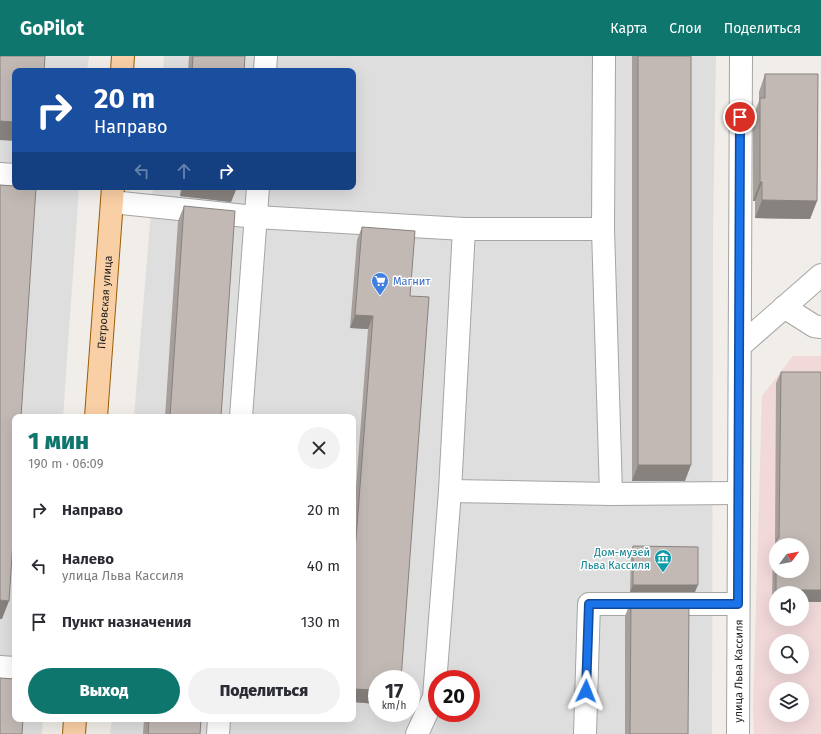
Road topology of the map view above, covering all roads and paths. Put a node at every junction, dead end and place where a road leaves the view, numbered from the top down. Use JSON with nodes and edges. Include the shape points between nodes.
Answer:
{"nodes":[{"id":1,"x":123,"y":56,"type":"edge"},
{"id":2,"x":266,"y":56,"type":"edge"},
{"id":3,"x":604,"y":56,"type":"edge"},
{"id":4,"x":741,"y":56,"type":"edge"},
{"id":5,"x":122,"y":68,"type":"edge"},
{"id":6,"x":265,"y":68,"type":"edge"},
{"id":7,"x":0,"y":174,"type":"edge"},
{"id":8,"x":12,"y":176,"type":"edge"},
{"id":9,"x":258,"y":190,"type":"edge"},
{"id":10,"x":112,"y":195,"type":"edge"},
{"id":11,"x":256,"y":217,"type":"junction"},
{"id":12,"x":464,"y":229,"type":"junction"},
{"id":13,"x":604,"y":229,"type":"junction"},
{"id":14,"x":821,"y":275,"type":"edge"},
{"id":15,"x":784,"y":307,"type":"junction"},
{"id":16,"x":821,"y":328,"type":"edge"},
{"id":17,"x":740,"y":346,"type":"junction"},
{"id":18,"x":96,"y":414,"type":"edge"},
{"id":19,"x":242,"y":414,"type":"edge"},
{"id":20,"x":450,"y":492,"type":"junction"},
{"id":21,"x":739,"y":493,"type":"junction"},
{"id":22,"x":611,"y":494,"type":"junction"},
{"id":23,"x":738,"y":604,"type":"junction"},
{"id":24,"x":0,"y":667,"type":"edge"},
{"id":25,"x":12,"y":668,"type":"edge"},
{"id":26,"x":75,"y":722,"type":"edge"},
{"id":27,"x":219,"y":722,"type":"edge"},
{"id":28,"x":74,"y":734,"type":"edge"},
{"id":29,"x":218,"y":734,"type":"edge"},
{"id":30,"x":417,"y":734,"type":"edge"},
{"id":31,"x":585,"y":734,"type":"edge"},
{"id":32,"x":738,"y":734,"type":"edge"}],
"edges":[{"from":1,"to":5,"type":"main road"},
{"from":2,"to":6,"type":"street"},
{"from":3,"to":13,"type":"street"},
{"from":4,"to":17,"type":"street","name":"улица Льва Кассиля"},
{"from":7,"to":8,"type":"street"},
{"from":9,"to":11,"type":"street"},
{"from":10,"to":11,"type":"street"},
{"from":10,"to":18,"type":"main road","name":"Петровская улица"},
{"from":11,"to":12,"type":"street"},
{"from":11,"to":19,"type":"street"},
{"from":12,"to":13,"type":"street"},
{"from":12,"to":20,"type":"street"},
{"from":13,"to":22,"type":"street"},
{"from":14,"to":15,"type":"street"},
{"from":15,"to":16,"type":"street"},
{"from":15,"to":17,"type":"street"},
{"from":17,"to":21,"type":"street","name":"улица Льва Кассиля"},
{"from":20,"to":22,"type":"street"},
{"from":20,"to":30,"type":"street","via":[[434,697]]},
{"from":21,"to":22,"type":"street"},
{"from":21,"to":23,"type":"street","name":"улица Льва Кассиля"},
{"from":23,"to":31,"type":"street","via":[[589,604]]},
{"from":23,"to":32,"type":"street","name":"улица Льва Кассиля"},
{"from":24,"to":25,"type":"street"},
{"from":26,"to":28,"type":"main road"},
{"from":27,"to":29,"type":"street"}]}
